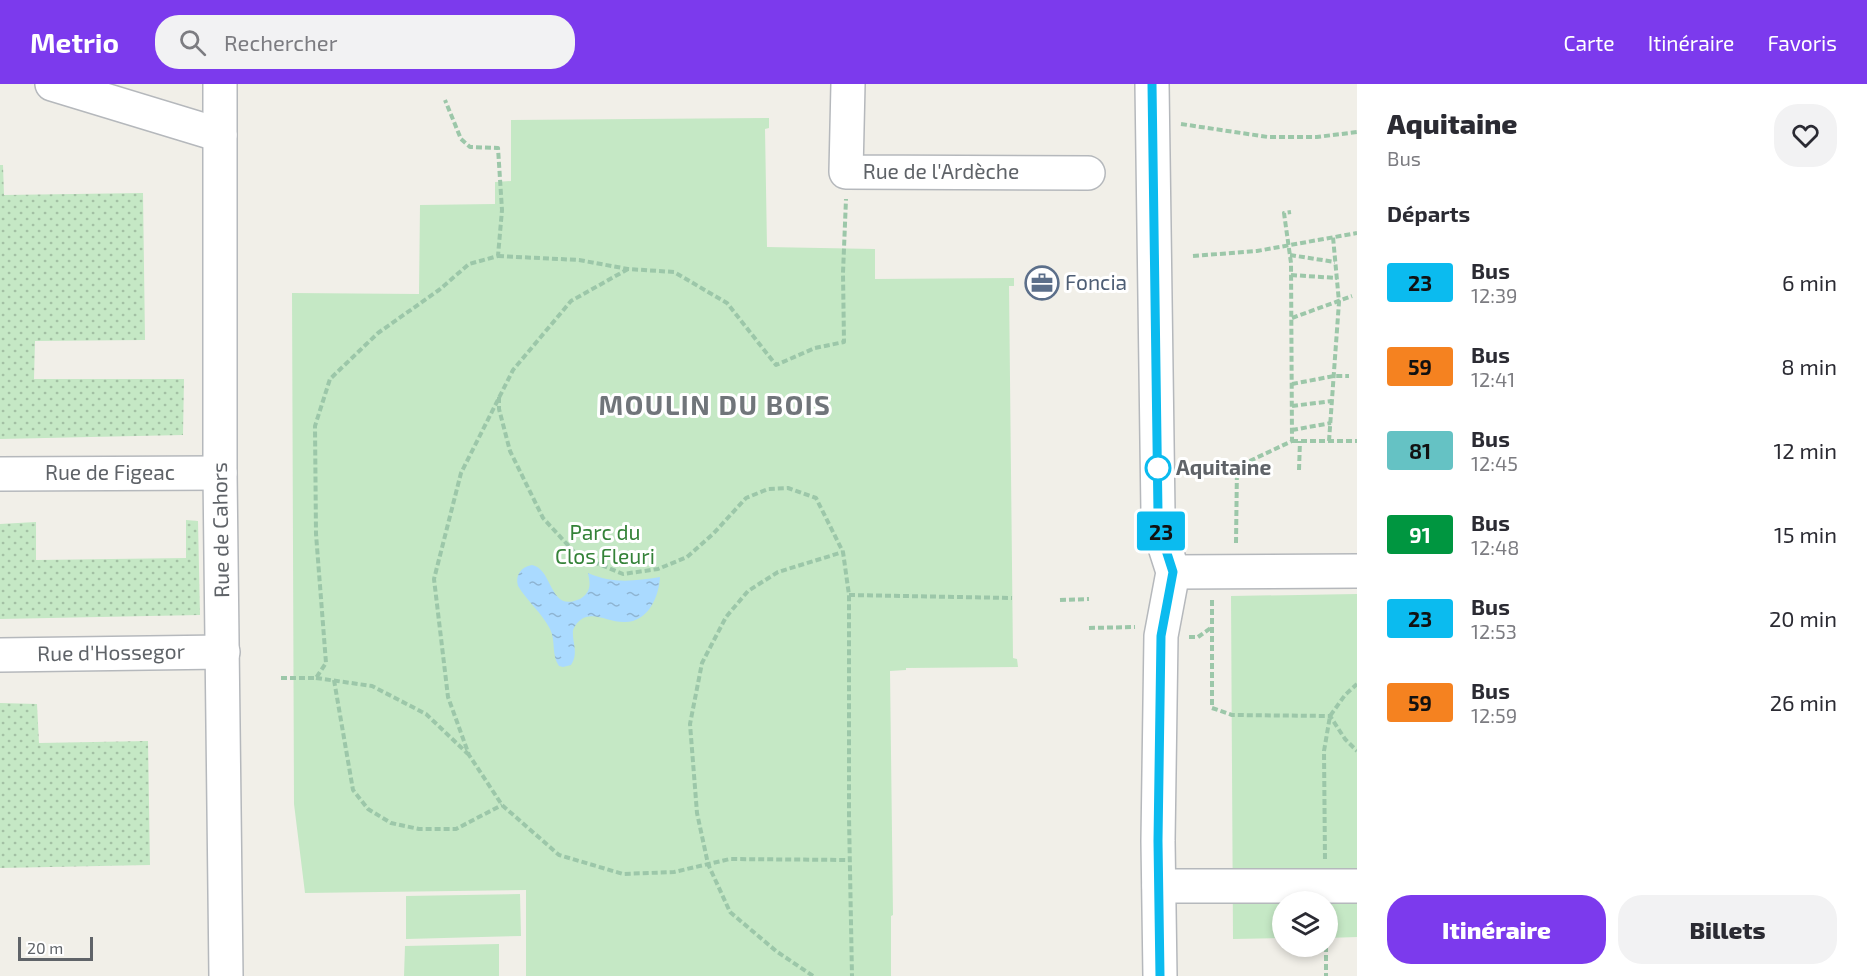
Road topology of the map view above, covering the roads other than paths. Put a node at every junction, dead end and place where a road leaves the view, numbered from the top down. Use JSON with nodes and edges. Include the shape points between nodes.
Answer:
{"nodes":[{"id":1,"x":54,"y":84,"type":"edge"},
{"id":2,"x":220,"y":84,"type":"edge"},
{"id":3,"x":848,"y":84,"type":"edge"},
{"id":4,"x":1152,"y":84,"type":"edge"},
{"id":5,"x":220,"y":135,"type":"junction"},
{"id":6,"x":1088,"y":173,"type":"dead end"},
{"id":7,"x":220,"y":473,"type":"junction"},
{"id":8,"x":0,"y":474,"type":"edge"},
{"id":9,"x":1357,"y":571,"type":"edge"},
{"id":10,"x":1173,"y":572,"type":"junction"},
{"id":11,"x":223,"y":652,"type":"junction"},
{"id":12,"x":0,"y":654,"type":"edge"},
{"id":13,"x":1159,"y":886,"type":"junction"},
{"id":14,"x":1341,"y":886,"type":"edge"},
{"id":15,"x":226,"y":976,"type":"edge"},
{"id":16,"x":1160,"y":976,"type":"edge"}],
"edges":[{"from":1,"to":5,"type":"street"},
{"from":2,"to":5,"type":"street","name":"Rue de Cahors"},
{"from":3,"to":6,"type":"street","name":"Rue de l'Ardèche","via":[[846,172]]},
{"from":4,"to":10,"type":"street","via":[[1158,513]]},
{"from":5,"to":7,"type":"street","name":"Rue de Cahors"},
{"from":7,"to":8,"type":"street","name":"Rue de Figeac"},
{"from":7,"to":11,"type":"street","name":"Rue de Cahors"},
{"from":9,"to":10,"type":"street"},
{"from":10,"to":13,"type":"street","via":[[1161,636]]},
{"from":11,"to":12,"type":"street","name":"Rue d'Hossegor"},
{"from":11,"to":15,"type":"street","name":"Rue de Cahors"},
{"from":13,"to":14,"type":"street"},
{"from":13,"to":16,"type":"street"}]}
